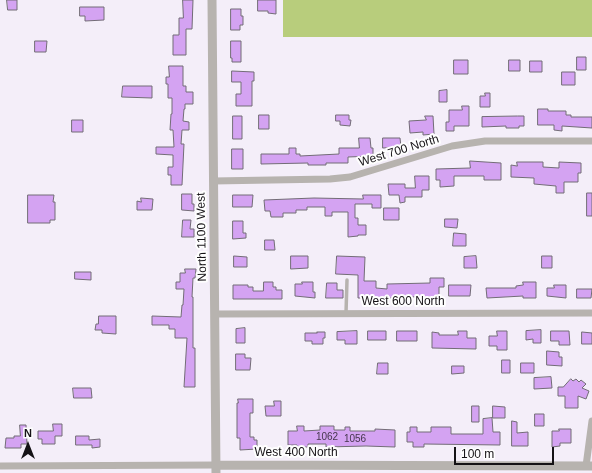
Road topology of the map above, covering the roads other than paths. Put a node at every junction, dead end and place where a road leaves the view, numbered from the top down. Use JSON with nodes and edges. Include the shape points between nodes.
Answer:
{"nodes":[{"id":1,"x":212,"y":0,"type":"edge"},
{"id":2,"x":592,"y":141,"type":"edge"},
{"id":3,"x":213,"y":180,"type":"junction"},
{"id":4,"x":347,"y":280,"type":"dead end"},
{"id":5,"x":592,"y":313,"type":"edge"},
{"id":6,"x":215,"y":314,"type":"junction"},
{"id":7,"x":346,"y":314,"type":"junction"},
{"id":8,"x":592,"y":421,"type":"edge"},
{"id":9,"x":0,"y":466,"type":"edge"},
{"id":10,"x":589,"y":466,"type":"edge"},
{"id":11,"x":216,"y":469,"type":"edge"}],
"edges":[{"from":1,"to":3,"type":"street","name":"North 1100 West"},
{"from":2,"to":3,"type":"street","name":"West 700 North","via":[[485,141],[452,146],[350,177]]},
{"from":3,"to":6,"type":"street","name":"North 1100 West"},
{"from":4,"to":7,"type":"lane"},
{"from":5,"to":7,"type":"street","name":"West 600 North"},
{"from":6,"to":7,"type":"street","name":"West 600 North"},
{"from":6,"to":11,"type":"street","name":"North 1100 West"},
{"from":8,"to":10,"type":"street"},
{"from":9,"to":11,"type":"street","name":"West 400 North"},
{"from":10,"to":11,"type":"street","name":"West 400 North"}]}
